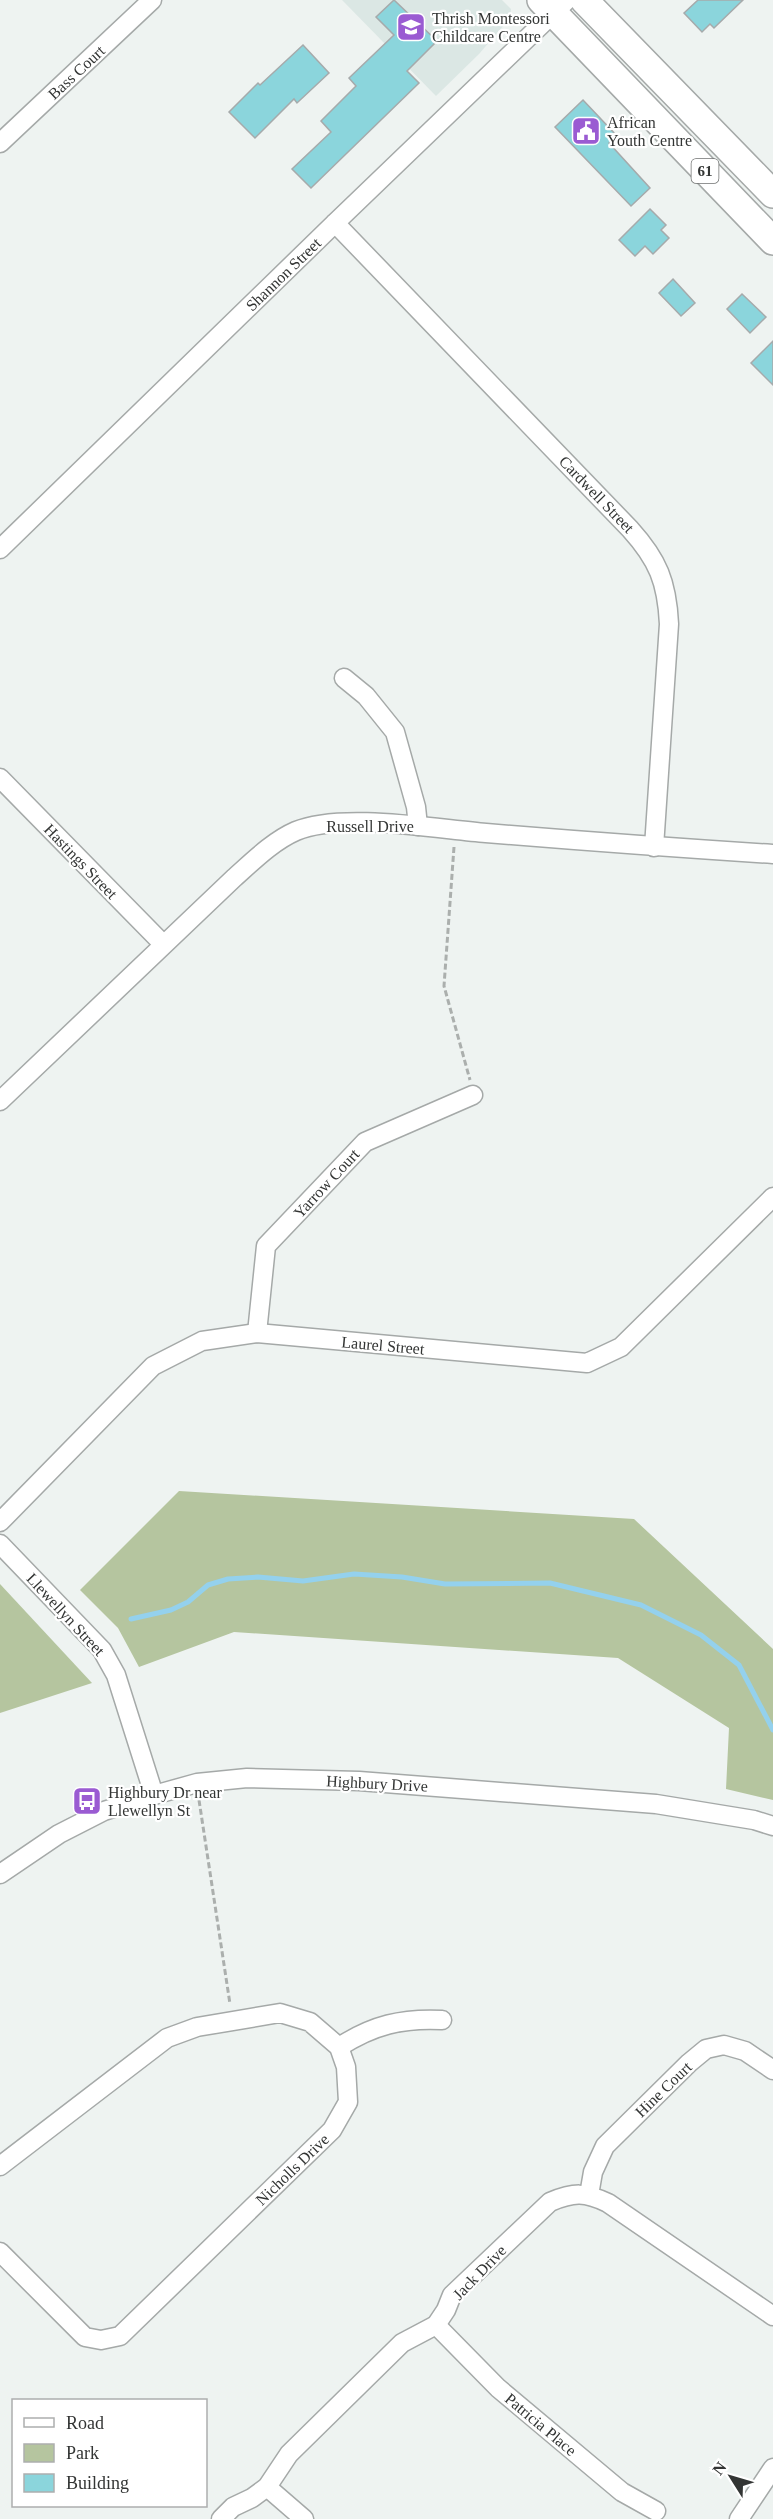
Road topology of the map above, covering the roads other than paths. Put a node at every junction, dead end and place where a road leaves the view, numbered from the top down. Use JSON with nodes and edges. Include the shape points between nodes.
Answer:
{"nodes":[{"id":1,"x":152,"y":0,"type":"edge"},
{"id":2,"x":584,"y":0,"type":"edge"},
{"id":3,"x":554,"y":4,"type":"edge"},
{"id":4,"x":0,"y":143,"type":"edge"},
{"id":5,"x":773,"y":195,"type":"edge"},
{"id":6,"x":335,"y":223,"type":"junction"},
{"id":7,"x":773,"y":241,"type":"edge"},
{"id":8,"x":0,"y":549,"type":"edge"},
{"id":9,"x":344,"y":678,"type":"dead end"},
{"id":10,"x":0,"y":778,"type":"edge"},
{"id":11,"x":418,"y":826,"type":"junction"},
{"id":12,"x":654,"y":847,"type":"junction"},
{"id":13,"x":773,"y":854,"type":"edge"},
{"id":14,"x":163,"y":944,"type":"junction"},
{"id":15,"x":473,"y":1095,"type":"road end"},
{"id":16,"x":0,"y":1101,"type":"edge"},
{"id":17,"x":773,"y":1197,"type":"edge"},
{"id":18,"x":257,"y":1333,"type":"junction"},
{"id":19,"x":0,"y":1522,"type":"edge"},
{"id":20,"x":0,"y":1544,"type":"edge"},
{"id":21,"x":154,"y":1795,"type":"junction"},
{"id":22,"x":773,"y":1826,"type":"edge"},
{"id":23,"x":0,"y":1874,"type":"edge"},
{"id":24,"x":442,"y":2020,"type":"dead end"},
{"id":25,"x":339,"y":2046,"type":"junction"},
{"id":26,"x":773,"y":2070,"type":"edge"},
{"id":27,"x":0,"y":2166,"type":"edge"},
{"id":28,"x":589,"y":2195,"type":"junction"},
{"id":29,"x":0,"y":2252,"type":"edge"},
{"id":30,"x":773,"y":2316,"type":"edge"},
{"id":31,"x":436,"y":2325,"type":"junction"},
{"id":32,"x":773,"y":2468,"type":"edge"},
{"id":33,"x":267,"y":2487,"type":"junction"},
{"id":34,"x":656,"y":2511,"type":"dead end"},
{"id":35,"x":221,"y":2519,"type":"edge"},
{"id":36,"x":304,"y":2519,"type":"edge"},
{"id":37,"x":740,"y":2519,"type":"edge"}],
"edges":[{"from":1,"to":4,"type":"street","name":"Bass Court"},
{"from":2,"to":5,"type":"main road","number":"61"},
{"from":3,"to":6,"type":"street","name":"Shannon Street"},
{"from":3,"to":7,"type":"main road","number":"61"},
{"from":6,"to":8,"type":"street","name":"Shannon Street"},
{"from":6,"to":12,"type":"street","name":"Cardwell Street","via":[[630,529],[656,562],[668,600],[669,624]]},
{"from":9,"to":11,"type":"street","via":[[366,696],[395,732]]},
{"from":10,"to":14,"type":"street","name":"Hastings Street"},
{"from":11,"to":12,"type":"street","name":"Russell Drive"},
{"from":11,"to":14,"type":"street","name":"Russell Drive","via":[[339,823],[297,831],[257,857]]},
{"from":12,"to":13,"type":"street","name":"Russell Drive"},
{"from":14,"to":16,"type":"street","name":"Russell Drive"},
{"from":15,"to":18,"type":"street","name":"Yarrow Court","via":[[365,1142],[266,1246]]},
{"from":17,"to":18,"type":"street","name":"Laurel Street","via":[[621,1347],[587,1363]]},
{"from":18,"to":19,"type":"street","name":"Laurel Street","via":[[202,1341],[153,1366]]},
{"from":20,"to":21,"type":"street","name":"Llewellyn Street","via":[[102,1650],[116,1675]]},
{"from":21,"to":22,"type":"street","name":"Highbury Drive","via":[[197,1784],[247,1778],[359,1781],[656,1804]]},
{"from":21,"to":23,"type":"street","name":"Highbury Drive","via":[[104,1811],[59,1834]]},
{"from":24,"to":25,"type":"street","via":[[413,2019],[382,2026]]},
{"from":25,"to":27,"type":"street","via":[[310,2022],[280,2013],[197,2027],[167,2038]]},
{"from":25,"to":29,"type":"street","name":"Nicholls Drive","via":[[346,2067],[348,2102],[332,2130],[120,2336],[101,2340],[85,2337]]},
{"from":26,"to":28,"type":"street","name":"Hine Court","via":[[745,2051],[724,2045],[706,2049],[605,2146],[593,2172]]},
{"from":28,"to":30,"type":"street","via":[[608,2203]]},
{"from":28,"to":31,"type":"street","name":"Jack Drive","via":[[567,2195],[550,2202],[452,2295]]},
{"from":31,"to":33,"type":"street","via":[[402,2343],[288,2454]]},
{"from":31,"to":34,"type":"street","name":"Patricia Place","via":[[498,2388],[622,2492]]},
{"from":32,"to":37,"type":"street"},
{"from":33,"to":35,"type":"street"},
{"from":33,"to":36,"type":"street"}]}
